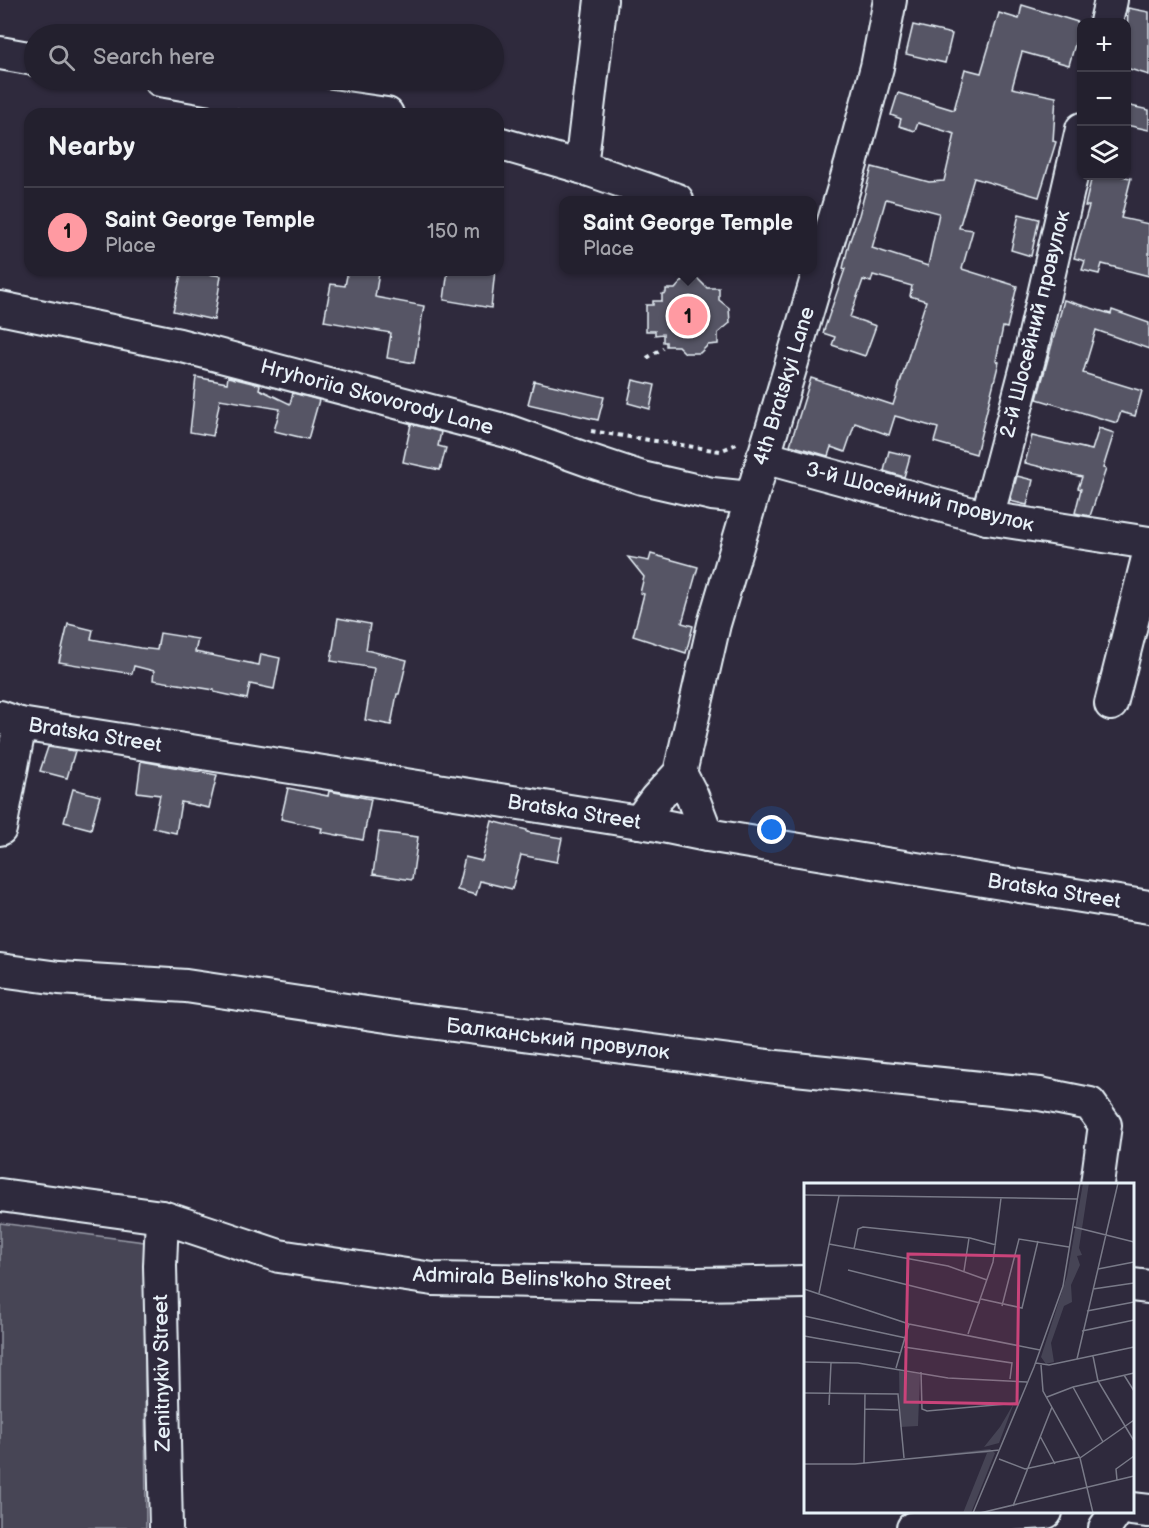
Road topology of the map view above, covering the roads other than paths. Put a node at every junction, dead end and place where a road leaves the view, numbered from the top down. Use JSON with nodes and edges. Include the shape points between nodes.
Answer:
{"nodes":[{"id":1,"x":601,"y":0,"type":"edge"},
{"id":2,"x":890,"y":0,"type":"edge"},
{"id":3,"x":1111,"y":0,"type":"edge"},
{"id":4,"x":1107,"y":18,"type":"edge"},
{"id":5,"x":0,"y":53,"type":"edge"},
{"id":6,"x":24,"y":57,"type":"edge"},
{"id":7,"x":221,"y":90,"type":"edge"},
{"id":8,"x":344,"y":108,"type":"edge"},
{"id":9,"x":504,"y":145,"type":"edge"},
{"id":10,"x":1077,"y":151,"type":"edge"},
{"id":11,"x":581,"y":167,"type":"junction"},
{"id":12,"x":663,"y":196,"type":"edge"},
{"id":13,"x":818,"y":250,"type":"edge"},
{"id":14,"x":812,"y":274,"type":"edge"},
{"id":15,"x":0,"y":308,"type":"edge"},
{"id":16,"x":763,"y":457,"type":"junction"},
{"id":17,"x":750,"y":498,"type":"junction"},
{"id":18,"x":987,"y":519,"type":"junction"},
{"id":19,"x":1149,"y":543,"type":"edge"},
{"id":20,"x":1149,"y":554,"type":"edge"},
{"id":21,"x":1111,"y":704,"type":"dead end"},
{"id":22,"x":10,"y":720,"type":"edge"},
{"id":23,"x":680,"y":773,"type":"junction"},
{"id":24,"x":639,"y":822,"type":"junction"},
{"id":25,"x":0,"y":829,"type":"edge"},
{"id":26,"x":707,"y":835,"type":"junction"},
{"id":27,"x":1149,"y":907,"type":"edge"},
{"id":28,"x":0,"y":970,"type":"edge"},
{"id":29,"x":1097,"y":1183,"type":"edge"},
{"id":30,"x":0,"y":1194,"type":"edge"},
{"id":31,"x":162,"y":1217,"type":"junction"},
{"id":32,"x":804,"y":1282,"type":"edge"},
{"id":33,"x":1134,"y":1285,"type":"edge"},
{"id":34,"x":1149,"y":1287,"type":"edge"},
{"id":35,"x":1134,"y":1509,"type":"edge"},
{"id":36,"x":1149,"y":1511,"type":"edge"},
{"id":37,"x":1029,"y":1513,"type":"edge"},
{"id":38,"x":1115,"y":1513,"type":"edge"},
{"id":39,"x":166,"y":1528,"type":"edge"},
{"id":40,"x":913,"y":1528,"type":"edge"},
{"id":41,"x":1105,"y":1528,"type":"edge"}],
"edges":[{"from":1,"to":11,"type":"street"},
{"from":2,"to":13,"type":"street","name":"4th Bratskyi Lane","via":[[851,164]]},
{"from":3,"to":4,"type":"street"},
{"from":5,"to":6,"type":"street"},
{"from":7,"to":8,"type":"street"},
{"from":9,"to":11,"type":"street"},
{"from":10,"to":18,"type":"street","name":"2-й Шосейний провулок"},
{"from":11,"to":12,"type":"street"},
{"from":14,"to":16,"type":"street","name":"4th Bratskyi Lane"},
{"from":15,"to":17,"type":"street","name":"Hryhoriia Skovorody Lane","via":[[179,345],[507,431],[642,478]]},
{"from":16,"to":17,"type":"street","name":"4th Bratskyi Lane"},
{"from":16,"to":18,"type":"street","name":"3-й Шосейний провулок"},
{"from":17,"to":23,"type":"street","name":"4th Bratskyi Lane","via":[[714,624]]},
{"from":18,"to":19,"type":"street","name":"3-й Шосейний провулок"},
{"from":20,"to":21,"type":"street"},
{"from":22,"to":24,"type":"street","name":"Bratska Street"},
{"from":22,"to":25,"type":"street"},
{"from":23,"to":24,"type":"street","name":"4th Bratskyi Lane"},
{"from":23,"to":26,"type":"street"},
{"from":24,"to":26,"type":"street","name":"Bratska Street"},
{"from":26,"to":27,"type":"street","name":"Bratska Street"},
{"from":28,"to":29,"type":"street","name":"Балканський провулок","via":[[186,986],[776,1067],[1040,1094],[1090,1104],[1105,1125]]},
{"from":30,"to":31,"type":"street","name":"Admirala Belins'koho Street"},
{"from":31,"to":32,"type":"street","name":"Admirala Belins'koho Street","via":[[279,1256],[433,1279]]},
{"from":31,"to":39,"type":"street","name":"Zenitnykiv Street"},
{"from":33,"to":34,"type":"street"},
{"from":35,"to":36,"type":"street"},
{"from":37,"to":40,"type":"street"},
{"from":38,"to":41,"type":"street"}]}
